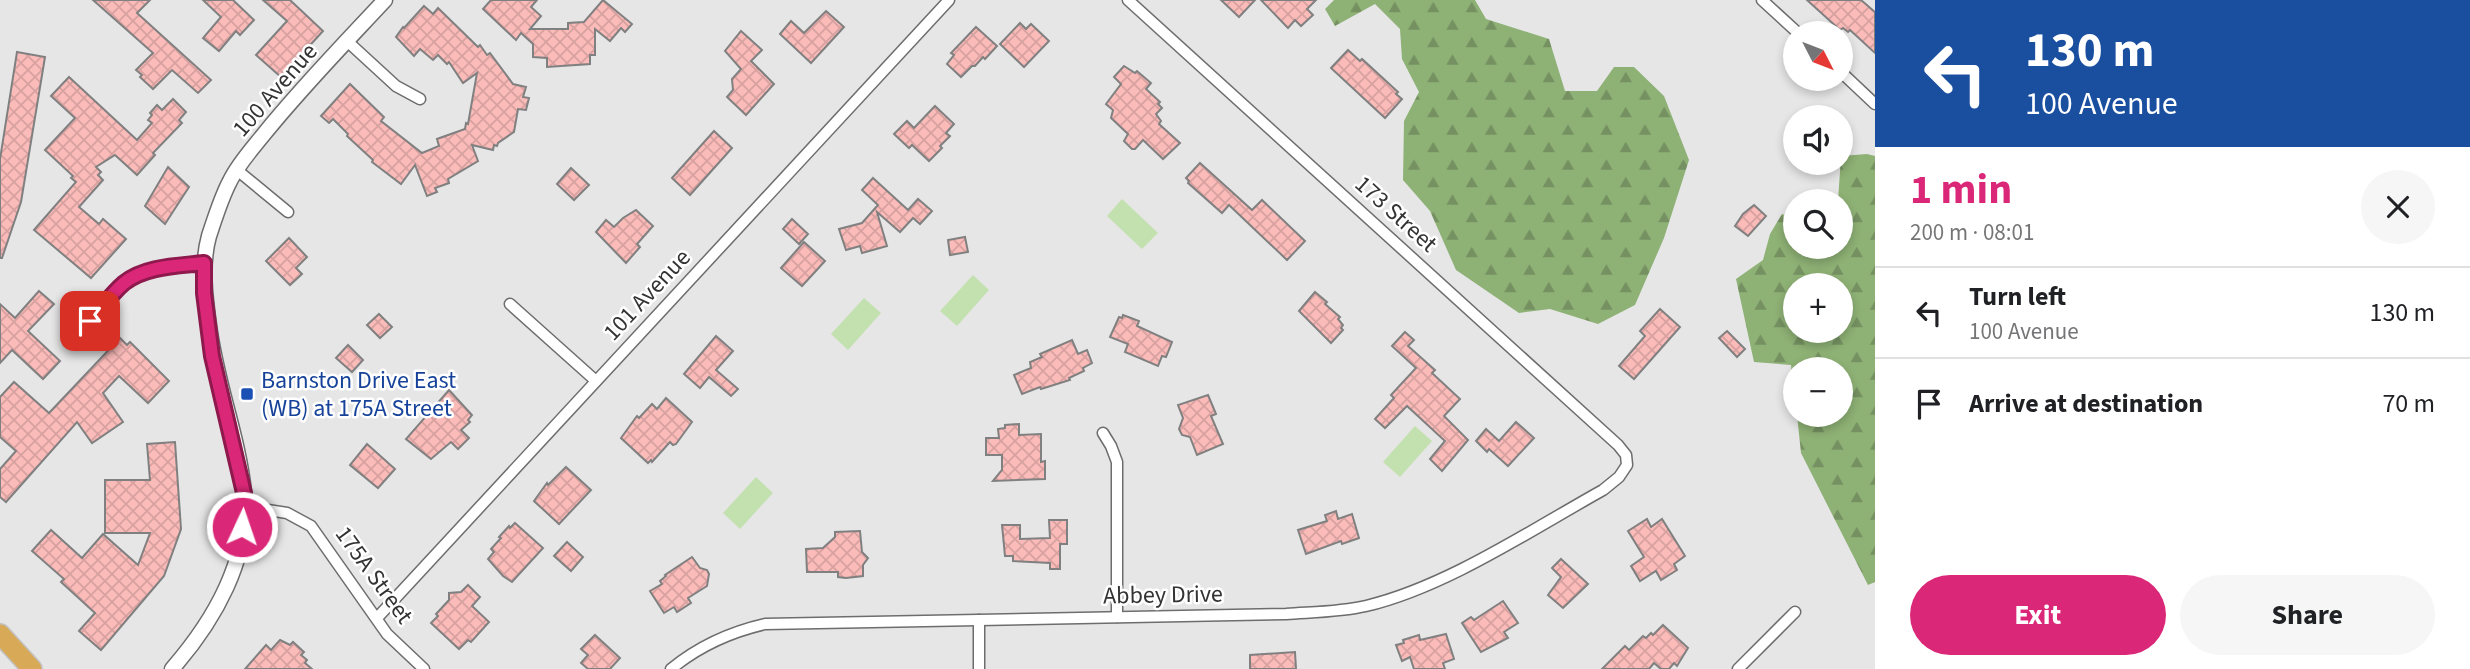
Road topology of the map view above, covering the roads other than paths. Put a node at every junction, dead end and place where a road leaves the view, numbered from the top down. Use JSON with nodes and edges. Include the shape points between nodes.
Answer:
{"nodes":[{"id":1,"x":385,"y":0,"type":"edge"},
{"id":2,"x":949,"y":0,"type":"edge"},
{"id":3,"x":1128,"y":0,"type":"edge"},
{"id":4,"x":1762,"y":0,"type":"edge"},
{"id":5,"x":1785,"y":21,"type":"edge"},
{"id":6,"x":347,"y":41,"type":"junction"},
{"id":7,"x":1853,"y":83,"type":"edge"},
{"id":8,"x":420,"y":99,"type":"dead end"},
{"id":9,"x":1875,"y":104,"type":"edge"},
{"id":10,"x":237,"y":170,"type":"junction"},
{"id":11,"x":288,"y":212,"type":"dead end"},
{"id":12,"x":204,"y":263,"type":"junction"},
{"id":13,"x":510,"y":304,"type":"dead end"},
{"id":14,"x":90,"y":321,"type":"dead end"},
{"id":15,"x":596,"y":381,"type":"junction"},
{"id":16,"x":1103,"y":433,"type":"dead end"},
{"id":17,"x":1628,"y":465,"type":"joint"},
{"id":18,"x":243,"y":506,"type":"junction"},
{"id":19,"x":1795,"y":612,"type":"dead end"},
{"id":20,"x":1117,"y":617,"type":"junction"},
{"id":21,"x":377,"y":618,"type":"junction"},
{"id":22,"x":979,"y":620,"type":"junction"},
{"id":23,"x":0,"y":634,"type":"edge"},
{"id":24,"x":32,"y":669,"type":"edge"},
{"id":25,"x":172,"y":669,"type":"edge"},
{"id":26,"x":424,"y":669,"type":"edge"},
{"id":27,"x":671,"y":669,"type":"edge"},
{"id":28,"x":979,"y":669,"type":"edge"},
{"id":29,"x":1738,"y":669,"type":"edge"}],
"edges":[{"from":1,"to":6,"type":"street","name":"100 Avenue"},
{"from":2,"to":15,"type":"street","name":"101 Avenue"},
{"from":3,"to":17,"type":"street","name":"173 Street","via":[[1618,445]]},
{"from":4,"to":5,"type":"street"},
{"from":6,"to":8,"type":"street","via":[[396,86]]},
{"from":6,"to":10,"type":"street","name":"100 Avenue"},
{"from":7,"to":9,"type":"street"},
{"from":10,"to":11,"type":"street"},
{"from":10,"to":12,"type":"street","name":"100 Avenue","via":[[215,220]]},
{"from":12,"to":14,"type":"street","via":[[141,273],[124,283]]},
{"from":12,"to":18,"type":"street","name":"100 Avenue","via":[[212,356],[235,446]]},
{"from":13,"to":15,"type":"street"},
{"from":15,"to":21,"type":"street","name":"101 Avenue"},
{"from":16,"to":20,"type":"street","via":[[1117,462]]},
{"from":17,"to":20,"type":"street","name":"Abbey Drive","via":[[1603,490],[1454,573],[1387,600],[1326,612]]},
{"from":18,"to":21,"type":"street","name":"175A Street","via":[[287,513],[311,526]]},
{"from":18,"to":25,"type":"street","name":"100 Avenue","via":[[242,540],[232,573],[214,612]]},
{"from":19,"to":29,"type":"street"},
{"from":20,"to":22,"type":"street","name":"Abbey Drive"},
{"from":21,"to":26,"type":"street","name":"175A Street"},
{"from":22,"to":27,"type":"street","name":"Abbey Drive","via":[[765,624],[696,650]]},
{"from":22,"to":28,"type":"street"},
{"from":23,"to":24,"type":"highway"}]}
